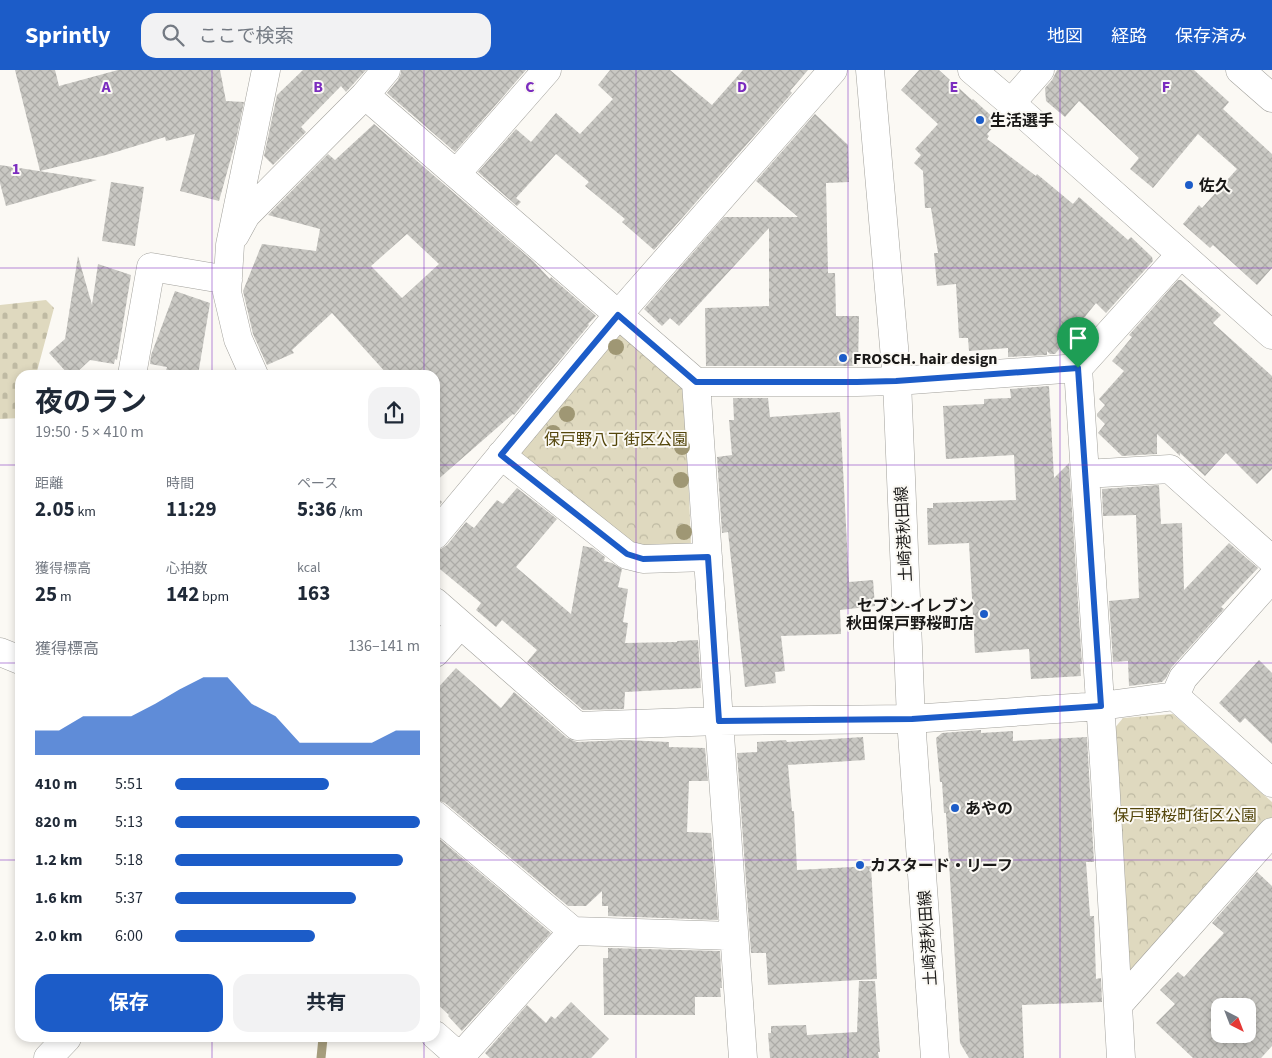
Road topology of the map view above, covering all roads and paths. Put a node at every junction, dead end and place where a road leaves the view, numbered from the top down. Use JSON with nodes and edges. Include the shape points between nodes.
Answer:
{"nodes":[{"id":1,"x":266,"y":70,"type":"edge"},
{"id":2,"x":386,"y":70,"type":"edge"},
{"id":3,"x":547,"y":70,"type":"edge"},
{"id":4,"x":833,"y":70,"type":"edge"},
{"id":5,"x":870,"y":70,"type":"edge"},
{"id":6,"x":972,"y":70,"type":"edge"},
{"id":7,"x":1040,"y":70,"type":"edge"},
{"id":8,"x":1240,"y":70,"type":"edge"},
{"id":9,"x":365,"y":96,"type":"junction"},
{"id":10,"x":1272,"y":98,"type":"edge"},
{"id":11,"x":1011,"y":103,"type":"junction"},
{"id":12,"x":456,"y":174,"type":"junction"},
{"id":13,"x":230,"y":245,"type":"junction"},
{"id":14,"x":1182,"y":254,"type":"junction"},
{"id":15,"x":228,"y":280,"type":"junction"},
{"id":16,"x":618,"y":315,"type":"junction"},
{"id":17,"x":1272,"y":335,"type":"edge"},
{"id":18,"x":1078,"y":368,"type":"junction"},
{"id":19,"x":133,"y":370,"type":"edge"},
{"id":20,"x":252,"y":370,"type":"edge"},
{"id":21,"x":896,"y":381,"type":"junction"},
{"id":22,"x":696,"y":382,"type":"junction"},
{"id":23,"x":501,"y":455,"type":"junction"},
{"id":24,"x":1085,"y":474,"type":"junction"},
{"id":25,"x":440,"y":529,"type":"edge"},
{"id":26,"x":708,"y":557,"type":"junction"},
{"id":27,"x":1272,"y":560,"type":"edge"},
{"id":28,"x":1272,"y":578,"type":"edge"},
{"id":29,"x":440,"y":607,"type":"edge"},
{"id":30,"x":460,"y":625,"type":"junction"},
{"id":31,"x":440,"y":647,"type":"edge"},
{"id":32,"x":0,"y":652,"type":"edge"},
{"id":33,"x":15,"y":658,"type":"edge"},
{"id":34,"x":1175,"y":696,"type":"junction"},
{"id":35,"x":1101,"y":706,"type":"junction"},
{"id":36,"x":912,"y":719,"type":"junction"},
{"id":37,"x":719,"y":721,"type":"junction"},
{"id":38,"x":1272,"y":783,"type":"edge"},
{"id":39,"x":440,"y":819,"type":"edge"},
{"id":40,"x":1272,"y":832,"type":"edge"},
{"id":41,"x":573,"y":930,"type":"junction"},
{"id":42,"x":734,"y":936,"type":"junction"},
{"id":43,"x":1118,"y":1005,"type":"junction"},
{"id":44,"x":440,"y":1039,"type":"edge"},
{"id":45,"x":62,"y":1042,"type":"edge"},
{"id":46,"x":460,"y":1057,"type":"edge"},
{"id":47,"x":48,"y":1058,"type":"edge"},
{"id":48,"x":743,"y":1058,"type":"edge"},
{"id":49,"x":935,"y":1058,"type":"edge"},
{"id":50,"x":1121,"y":1058,"type":"edge"}],
"edges":[{"from":1,"to":13,"type":"street"},
{"from":2,"to":9,"type":"street"},
{"from":3,"to":12,"type":"street"},
{"from":4,"to":16,"type":"street"},
{"from":5,"to":21,"type":"street","name":"土崎港秋田線"},
{"from":6,"to":11,"type":"street"},
{"from":7,"to":11,"type":"street"},
{"from":8,"to":10,"type":"street"},
{"from":9,"to":12,"type":"street"},
{"from":9,"to":13,"type":"street","via":[[246,215]]},
{"from":11,"to":14,"type":"street"},
{"from":12,"to":16,"type":"street"},
{"from":13,"to":15,"type":"street"},
{"from":14,"to":17,"type":"street"},
{"from":14,"to":18,"type":"street"},
{"from":15,"to":19,"type":"street","via":[[151,267]]},
{"from":15,"to":20,"type":"street","via":[[227,292],[238,338]]},
{"from":16,"to":22,"type":"street"},
{"from":16,"to":23,"type":"street"},
{"from":18,"to":21,"type":"street"},
{"from":18,"to":24,"type":"street"},
{"from":21,"to":22,"type":"street"},
{"from":21,"to":36,"type":"street","name":"土崎港秋田線"},
{"from":22,"to":26,"type":"street"},
{"from":23,"to":25,"type":"street"},
{"from":23,"to":26,"type":"street","via":[[627,554],[643,559]]},
{"from":24,"to":27,"type":"street","via":[[1170,470]]},
{"from":24,"to":35,"type":"street"},
{"from":26,"to":37,"type":"street"},
{"from":28,"to":34,"type":"street","via":[[1183,678]]},
{"from":29,"to":30,"type":"street"},
{"from":30,"to":31,"type":"street"},
{"from":30,"to":37,"type":"street","via":[[577,726]]},
{"from":32,"to":33,"type":"street"},
{"from":34,"to":35,"type":"street"},
{"from":34,"to":38,"type":"street"},
{"from":35,"to":36,"type":"street"},
{"from":35,"to":43,"type":"street"},
{"from":36,"to":37,"type":"street"},
{"from":36,"to":49,"type":"street","name":"土崎港秋田線"},
{"from":37,"to":42,"type":"street"},
{"from":39,"to":41,"type":"street"},
{"from":40,"to":43,"type":"street"},
{"from":41,"to":42,"type":"street"},
{"from":41,"to":46,"type":"street"},
{"from":42,"to":48,"type":"street"},
{"from":43,"to":50,"type":"street"},
{"from":44,"to":46,"type":"street"},
{"from":45,"to":47,"type":"street"}]}
